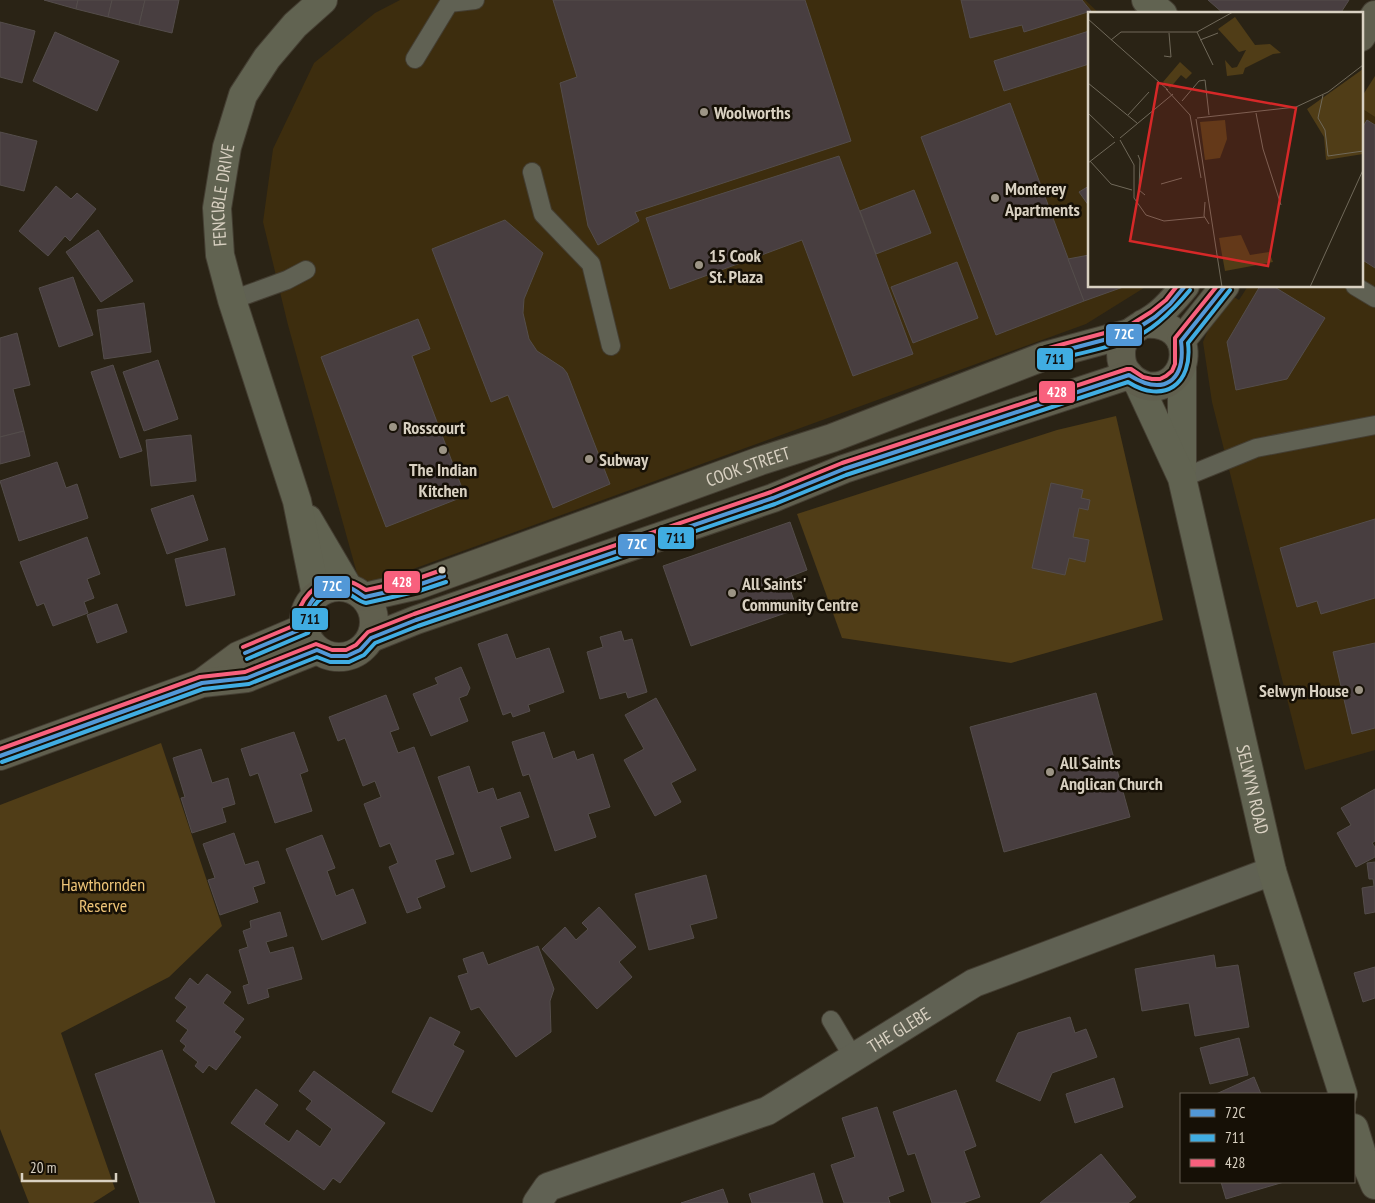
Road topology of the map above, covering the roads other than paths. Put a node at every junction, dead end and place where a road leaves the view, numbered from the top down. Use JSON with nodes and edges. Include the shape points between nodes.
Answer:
{"nodes":[{"id":1,"x":323,"y":0,"type":"edge"},
{"id":2,"x":475,"y":0,"type":"edge"},
{"id":3,"x":1146,"y":0,"type":"edge"},
{"id":4,"x":1161,"y":12,"type":"edge"},
{"id":5,"x":1375,"y":15,"type":"edge"},
{"id":6,"x":1362,"y":35,"type":"edge"},
{"id":7,"x":415,"y":59,"type":"dead end"},
{"id":8,"x":532,"y":172,"type":"dead end"},
{"id":9,"x":306,"y":270,"type":"dead end"},
{"id":10,"x":1183,"y":288,"type":"edge"},
{"id":11,"x":1224,"y":288,"type":"edge"},
{"id":12,"x":1359,"y":288,"type":"edge"},
{"id":13,"x":1375,"y":298,"type":"edge"},
{"id":14,"x":232,"y":300,"type":"junction"},
{"id":15,"x":1136,"y":328,"type":"junction"},
{"id":16,"x":611,"y":346,"type":"dead end"},
{"id":17,"x":1182,"y":354,"type":"junction"},
{"id":18,"x":1134,"y":379,"type":"junction"},
{"id":19,"x":1375,"y":425,"type":"edge"},
{"id":20,"x":1182,"y":478,"type":"junction"},
{"id":21,"x":297,"y":501,"type":"junction"},
{"id":22,"x":357,"y":592,"type":"junction"},
{"id":23,"x":316,"y":595,"type":"junction"},
{"id":24,"x":371,"y":638,"type":"junction"},
{"id":25,"x":311,"y":639,"type":"junction"},
{"id":26,"x":0,"y":756,"type":"edge"},
{"id":27,"x":1272,"y":871,"type":"junction"},
{"id":28,"x":831,"y":1020,"type":"dead end"},
{"id":29,"x":854,"y":1057,"type":"junction"},
{"id":30,"x":1343,"y":1093,"type":"edge"},
{"id":31,"x":1355,"y":1131,"type":"edge"},
{"id":32,"x":1375,"y":1185,"type":"edge"},
{"id":33,"x":537,"y":1203,"type":"edge"}],
"edges":[{"from":1,"to":14,"type":"street","name":"FENCIBLE DRIVE","via":[[295,25],[267,58],[243,95],[227,147],[217,208],[220,255]]},
{"from":2,"to":7,"type":"lane","via":[[448,3]]},
{"from":3,"to":4,"type":"street"},
{"from":5,"to":6,"type":"main road"},
{"from":8,"to":16,"type":"lane","via":[[544,214],[591,264]]},
{"from":9,"to":14,"type":"lane"},
{"from":10,"to":15,"type":"main road","via":[[1155,317]]},
{"from":11,"to":17,"type":"main road"},
{"from":12,"to":13,"type":"lane"},
{"from":14,"to":21,"type":"street","name":"FENCIBLE DRIVE"},
{"from":15,"to":17,"type":"main road","via":[[1154,323],[1165,325],[1175,331]]},
{"from":15,"to":18,"type":"main road","via":[[1121,349],[1124,367]]},
{"from":15,"to":22,"type":"main road","name":"COOK STREET","via":[[1044,356],[832,438],[760,461],[418,586]]},
{"from":17,"to":18,"type":"main road","via":[[1178,374],[1164,384],[1147,386]]},
{"from":17,"to":20,"type":"street","name":"SELWYN ROAD"},
{"from":18,"to":20,"type":"street","name":"SELWYN ROAD"},
{"from":18,"to":24,"type":"main road","name":"COOK STREET","via":[[844,470],[773,498]]},
{"from":19,"to":20,"type":"lane","via":[[1256,448]]},
{"from":20,"to":27,"type":"street","name":"SELWYN ROAD"},
{"from":21,"to":22,"type":"street","name":"FENCIBLE DRIVE"},
{"from":21,"to":23,"type":"street","name":"FENCIBLE DRIVE"},
{"from":22,"to":23,"type":"main road","via":[[337,586]]},
{"from":22,"to":24,"type":"main road","via":[[372,610]]},
{"from":23,"to":25,"type":"main road","via":[[304,616]]},
{"from":24,"to":25,"type":"main road","via":[[360,650],[347,656],[331,656]]},
{"from":25,"to":26,"type":"main road","via":[[238,656],[202,683]]},
{"from":27,"to":29,"type":"street","name":"THE GLEBE","via":[[974,983]]},
{"from":27,"to":30,"type":"street","name":"SELWYN ROAD"},
{"from":28,"to":29,"type":"lane"},
{"from":29,"to":33,"type":"street","name":"THE GLEBE","via":[[767,1111],[548,1187]]},
{"from":31,"to":32,"type":"street"}]}
